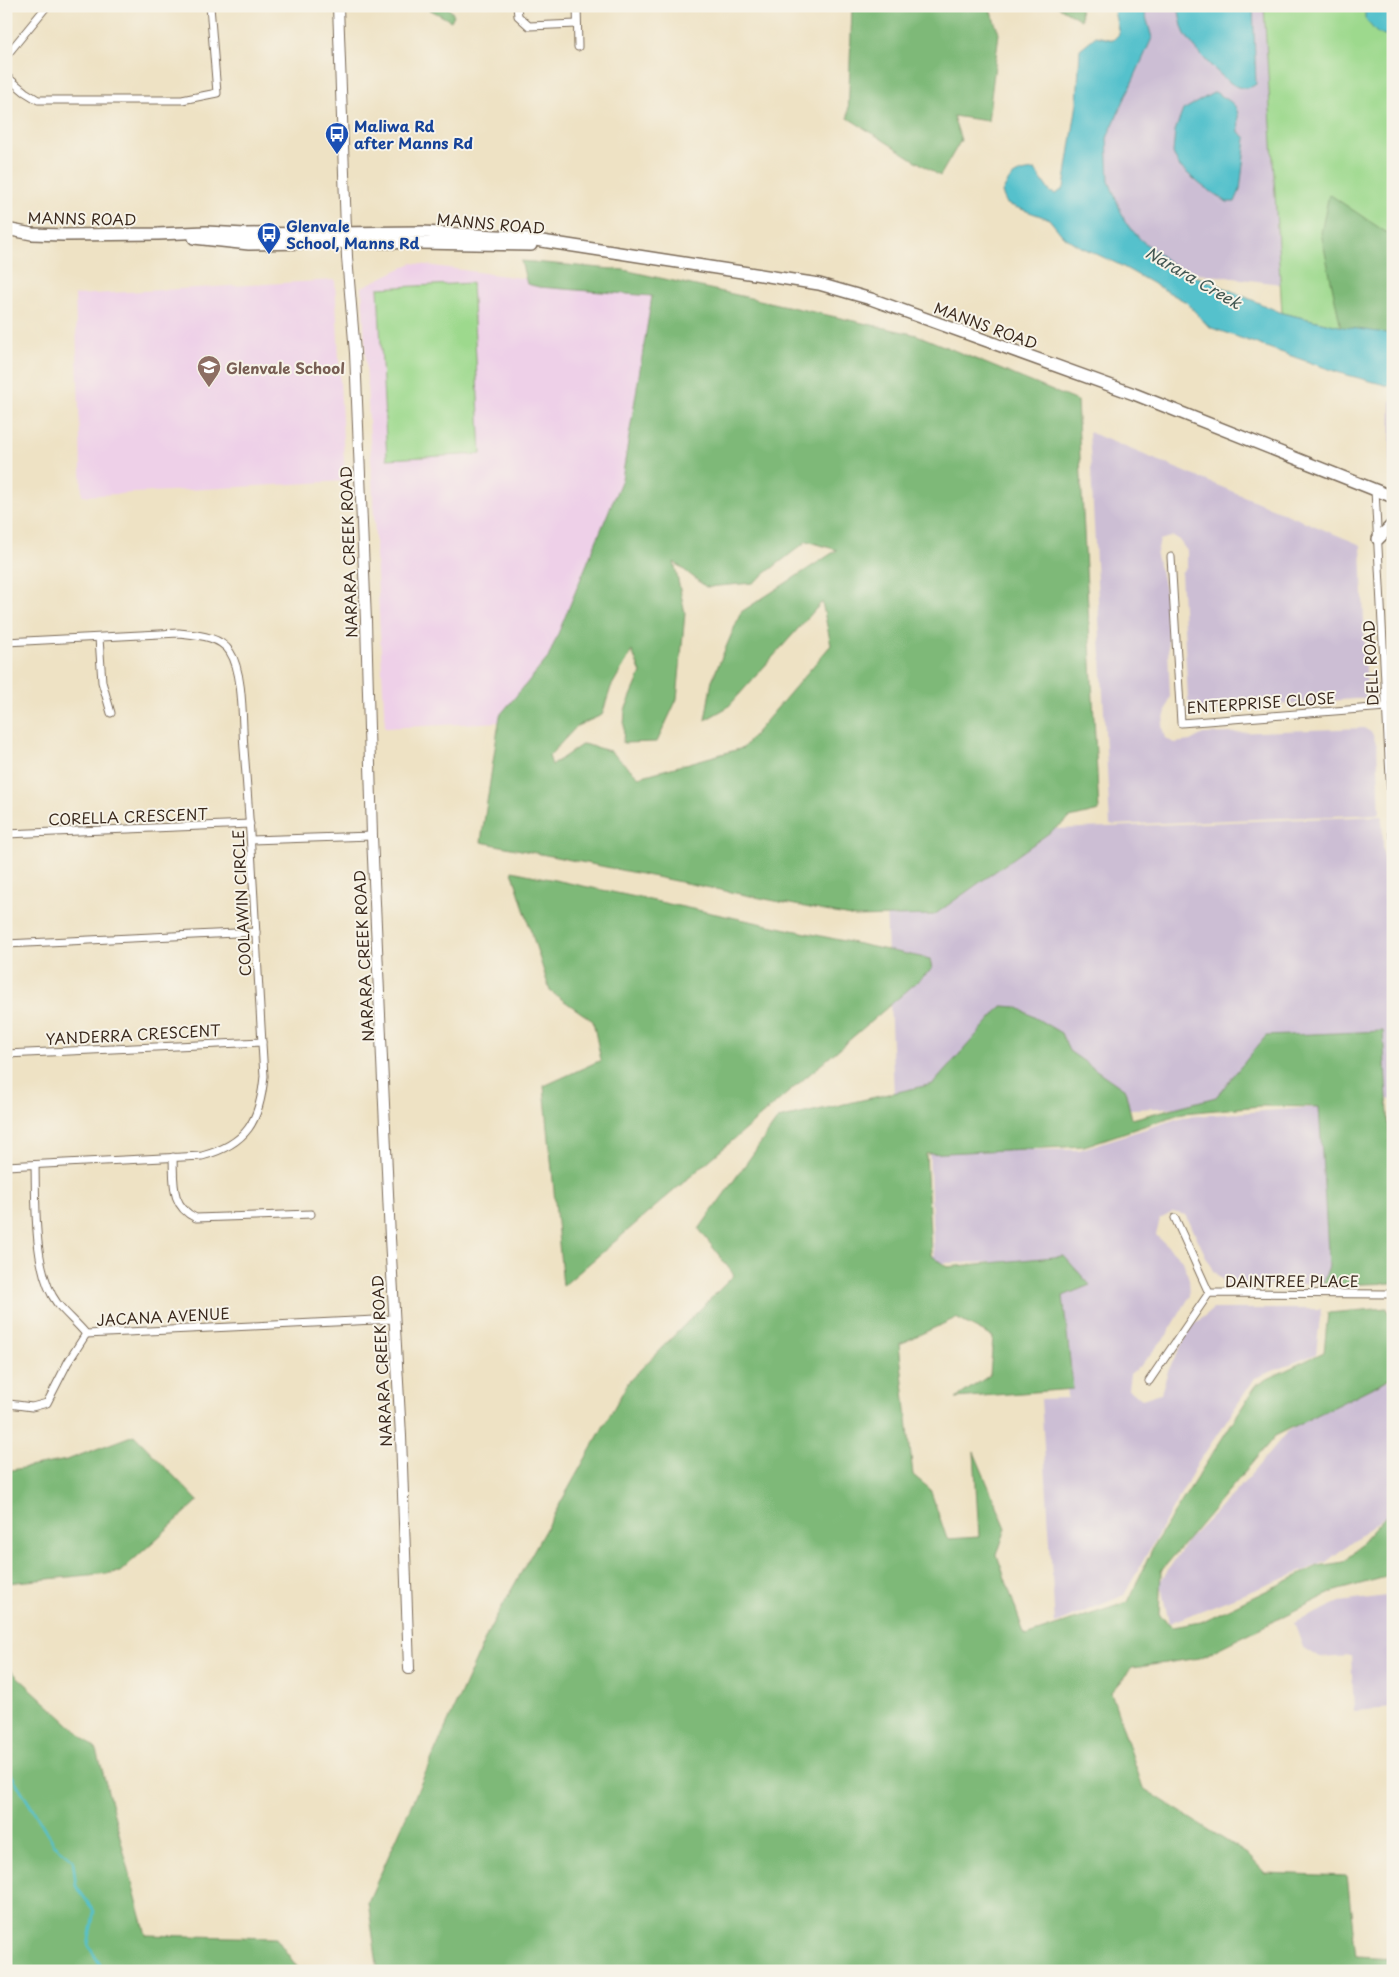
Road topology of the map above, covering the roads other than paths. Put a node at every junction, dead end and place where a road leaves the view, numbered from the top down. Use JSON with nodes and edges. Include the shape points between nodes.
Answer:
{"nodes":[{"id":1,"x":47,"y":6,"type":"edge"},
{"id":2,"x":210,"y":6,"type":"edge"},
{"id":3,"x":338,"y":6,"type":"edge"},
{"id":4,"x":517,"y":6,"type":"edge"},
{"id":5,"x":577,"y":6,"type":"edge"},
{"id":6,"x":577,"y":24,"type":"junction"},
{"id":7,"x":578,"y":47,"type":"dead end"},
{"id":8,"x":6,"y":56,"type":"edge"},
{"id":9,"x":6,"y":76,"type":"edge"},
{"id":10,"x":6,"y":229,"type":"edge"},
{"id":11,"x":347,"y":237,"type":"junction"},
{"id":12,"x":1375,"y":490,"type":"junction"},
{"id":13,"x":1393,"y":497,"type":"edge"},
{"id":14,"x":1393,"y":524,"type":"edge"},
{"id":15,"x":1378,"y":539,"type":"junction"},
{"id":16,"x":1171,"y":557,"type":"dead end"},
{"id":17,"x":99,"y":638,"type":"junction"},
{"id":18,"x":6,"y":642,"type":"edge"},
{"id":19,"x":1386,"y":707,"type":"junction"},
{"id":20,"x":111,"y":712,"type":"dead end"},
{"id":21,"x":1390,"y":736,"type":"edge"},
{"id":22,"x":250,"y":824,"type":"junction"},
{"id":23,"x":6,"y":834,"type":"edge"},
{"id":24,"x":1393,"y":835,"type":"edge"},
{"id":25,"x":372,"y":836,"type":"junction"},
{"id":26,"x":252,"y":840,"type":"junction"},
{"id":27,"x":256,"y":932,"type":"junction"},
{"id":28,"x":6,"y":944,"type":"edge"},
{"id":29,"x":262,"y":1042,"type":"junction"},
{"id":30,"x":6,"y":1054,"type":"edge"},
{"id":31,"x":173,"y":1158,"type":"junction"},
{"id":32,"x":35,"y":1164,"type":"junction"},
{"id":33,"x":6,"y":1166,"type":"edge"},
{"id":34,"x":310,"y":1214,"type":"dead end"},
{"id":35,"x":1175,"y":1218,"type":"dead end"},
{"id":36,"x":1209,"y":1293,"type":"junction"},
{"id":37,"x":1393,"y":1294,"type":"edge"},
{"id":38,"x":395,"y":1319,"type":"junction"},
{"id":39,"x":86,"y":1334,"type":"junction"},
{"id":40,"x":1149,"y":1381,"type":"dead end"},
{"id":41,"x":9,"y":1404,"type":"dead end"},
{"id":42,"x":409,"y":1669,"type":"dead end"}],
"edges":[{"from":1,"to":8,"type":"street"},
{"from":2,"to":9,"type":"street","via":[[217,93],[182,100],[38,100]]},
{"from":3,"to":11,"type":"street","name":"NARARA CREEK ROAD"},
{"from":4,"to":6,"type":"street","via":[[518,16],[529,26]]},
{"from":5,"to":6,"type":"street"},
{"from":6,"to":7,"type":"street"},
{"from":10,"to":11,"type":"main road","name":"MANNS ROAD","via":[[46,235],[158,234],[249,244]]},
{"from":11,"to":12,"type":"main road","name":"MANNS ROAD","via":[[516,246],[552,244],[819,284],[871,299],[1134,394]]},
{"from":11,"to":25,"type":"street","name":"NARARA CREEK ROAD","via":[[355,353]]},
{"from":12,"to":13,"type":"main road","name":"MANNS ROAD"},
{"from":12,"to":15,"type":"street","name":"DELL ROAD"},
{"from":14,"to":15,"type":"main road"},
{"from":15,"to":19,"type":"street","name":"DELL ROAD"},
{"from":16,"to":19,"type":"street","name":"ENTERPRISE CLOSE","via":[[1181,723]]},
{"from":17,"to":18,"type":"street","name":"COOLAWIN CIRCLE"},
{"from":17,"to":20,"type":"street","via":[[102,682]]},
{"from":17,"to":22,"type":"street","name":"COOLAWIN CIRCLE","via":[[179,633],[220,641],[231,653],[239,678]]},
{"from":19,"to":21,"type":"street","name":"DELL ROAD"},
{"from":21,"to":24,"type":"street","name":"DELL ROAD"},
{"from":22,"to":23,"type":"street","name":"CORELLA CRESCENT"},
{"from":22,"to":26,"type":"street","name":"COOLAWIN CIRCLE"},
{"from":25,"to":26,"type":"street"},
{"from":25,"to":38,"type":"street","name":"NARARA CREEK ROAD"},
{"from":26,"to":27,"type":"street","name":"COOLAWIN CIRCLE"},
{"from":27,"to":28,"type":"street"},
{"from":27,"to":29,"type":"street","name":"COOLAWIN CIRCLE"},
{"from":29,"to":30,"type":"street","name":"YANDERRA CRESCENT"},
{"from":29,"to":31,"type":"street","name":"COOLAWIN CIRCLE","via":[[262,1094],[251,1126],[240,1139],[215,1153]]},
{"from":31,"to":32,"type":"street","name":"COOLAWIN CIRCLE"},
{"from":31,"to":34,"type":"street","via":[[178,1205],[186,1214],[196,1218]]},
{"from":32,"to":33,"type":"street","name":"COOLAWIN CIRCLE"},
{"from":32,"to":39,"type":"street","name":"JACANA AVENUE","via":[[38,1238],[44,1278],[56,1302]]},
{"from":35,"to":36,"type":"street"},
{"from":36,"to":37,"type":"street","name":"DAINTREE PLACE"},
{"from":36,"to":40,"type":"street","name":"DAINTREE PLACE"},
{"from":38,"to":39,"type":"street","name":"JACANA AVENUE"},
{"from":38,"to":42,"type":"street","name":"NARARA CREEK ROAD"},
{"from":39,"to":41,"type":"street","via":[[46,1403],[32,1407]]}]}
